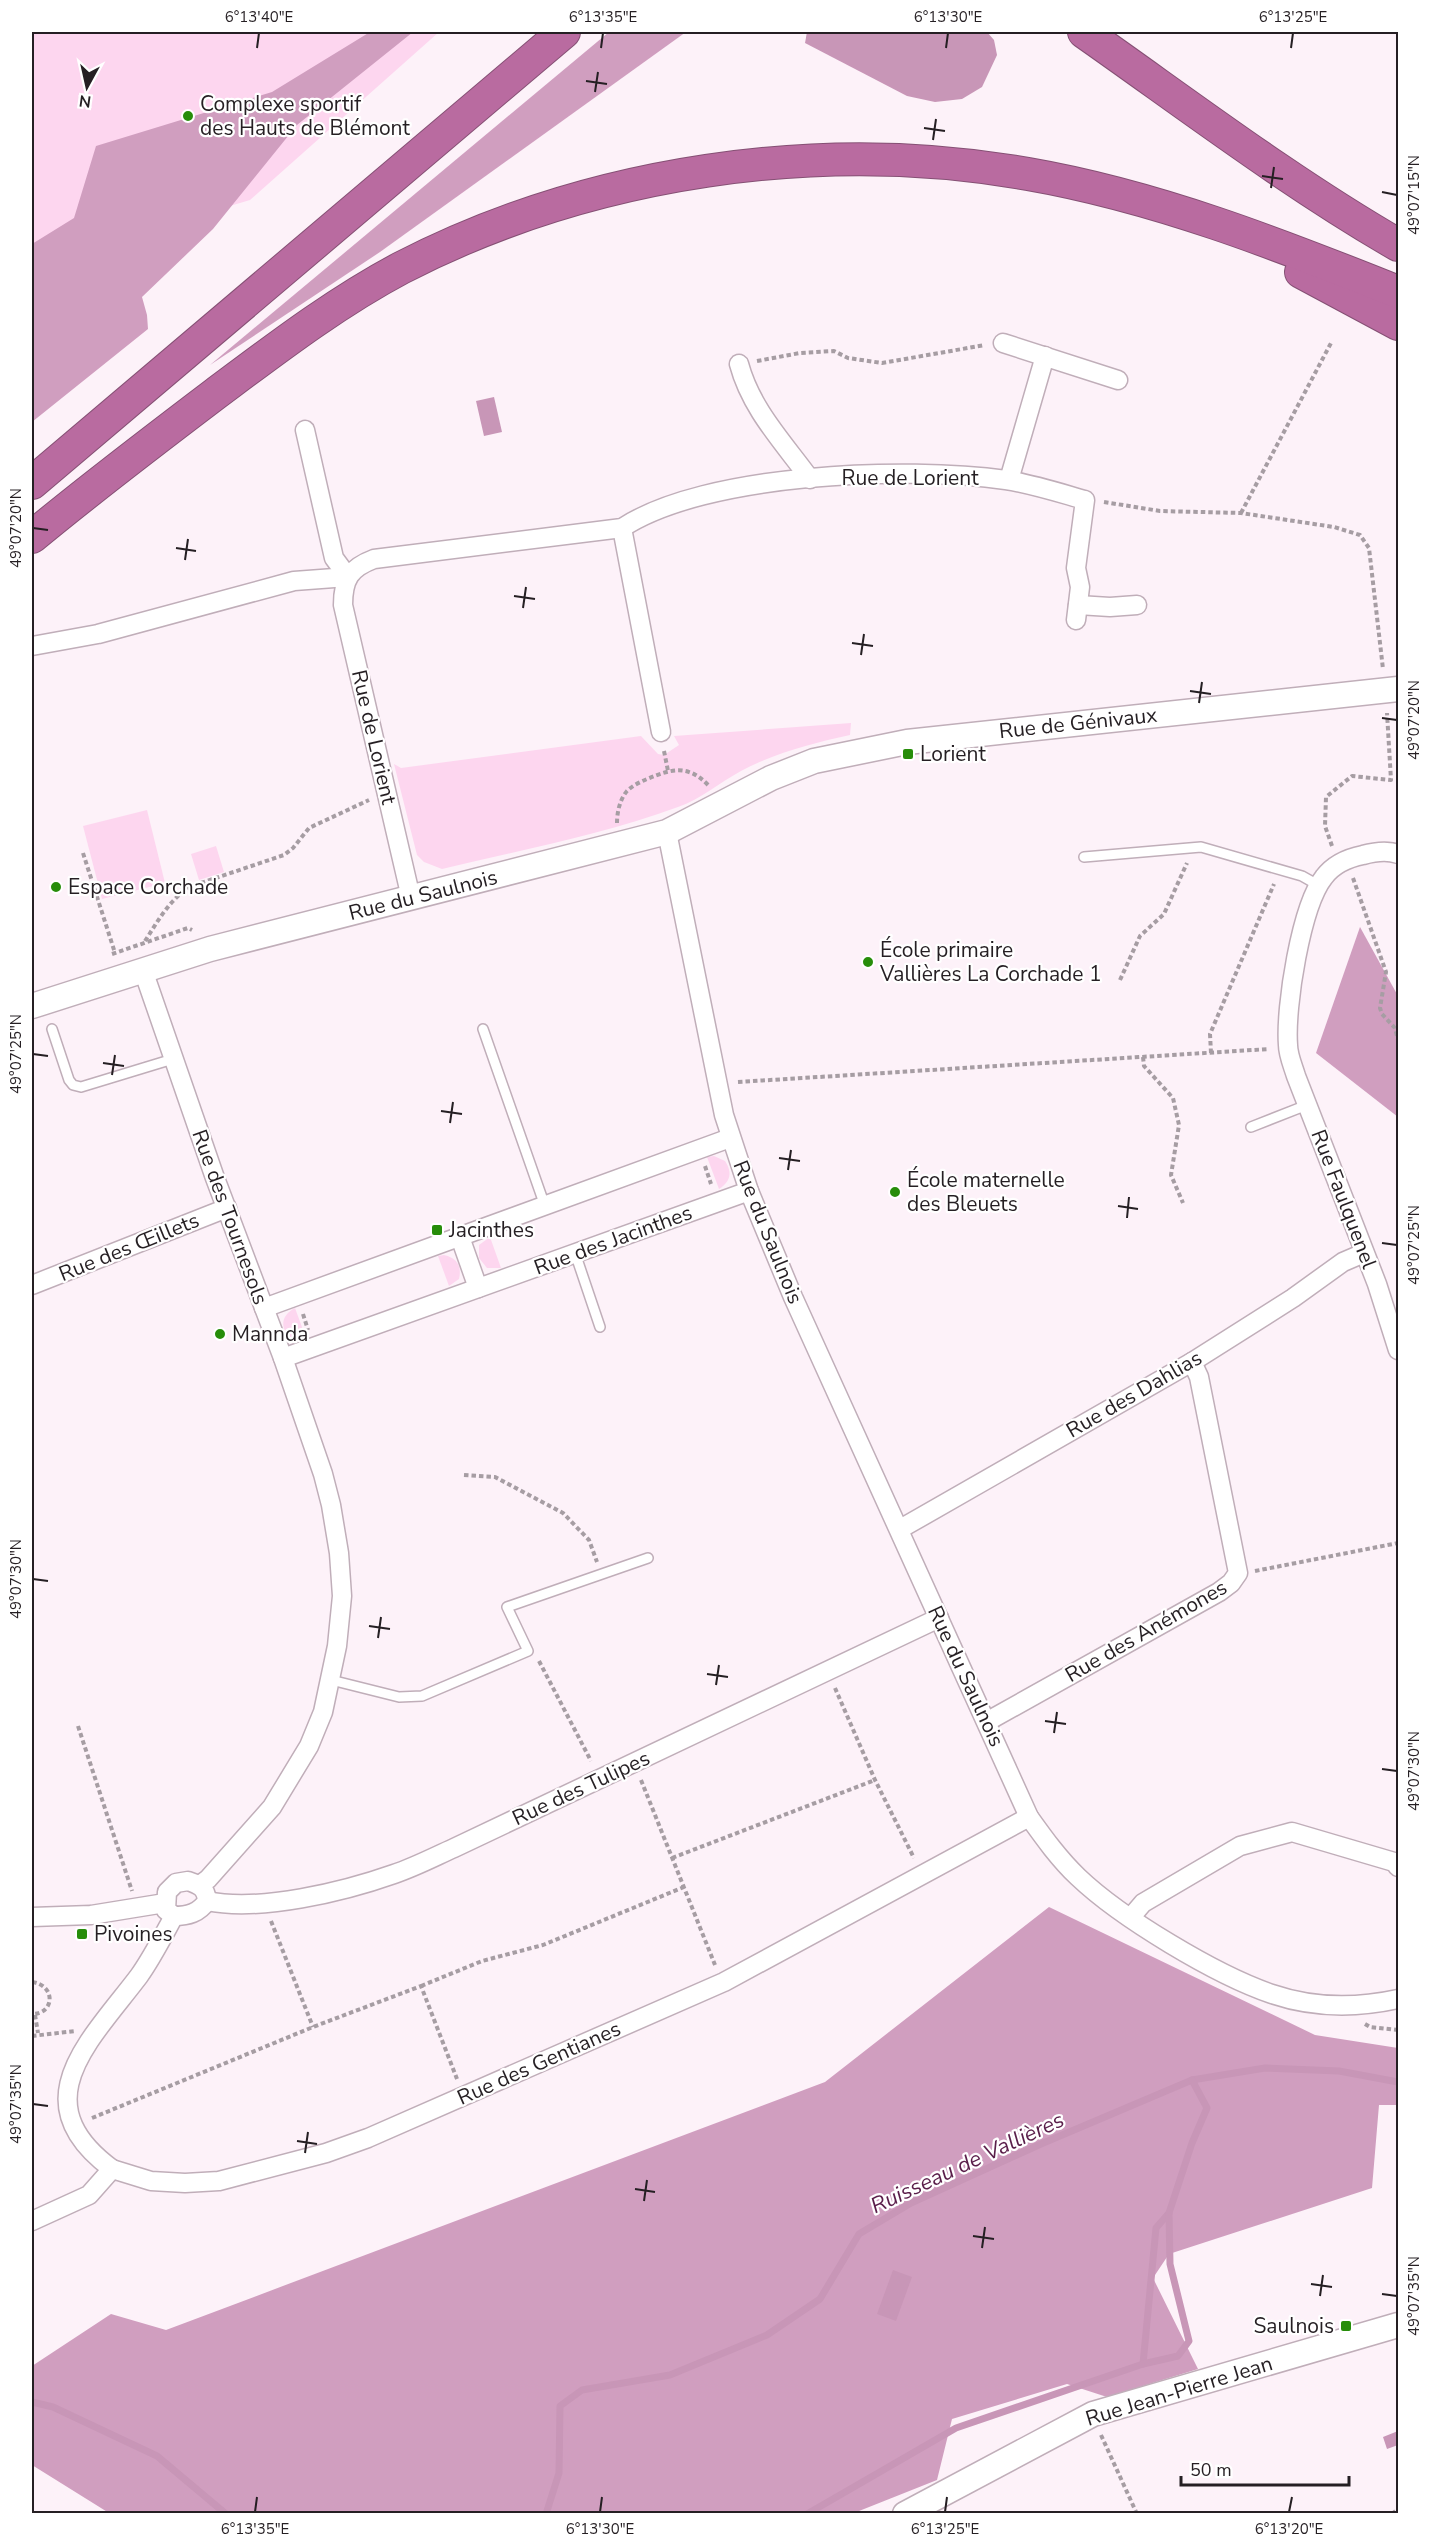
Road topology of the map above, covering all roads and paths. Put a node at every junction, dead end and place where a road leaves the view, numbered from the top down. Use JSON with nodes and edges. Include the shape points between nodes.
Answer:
{"nodes":[{"id":1,"x":564,"y":32,"type":"edge"},
{"id":2,"x":1084,"y":32,"type":"edge"},
{"id":3,"x":1193,"y":217,"type":"junction"},
{"id":4,"x":1398,"y":245,"type":"edge"},
{"id":5,"x":1398,"y":292,"type":"edge"},
{"id":6,"x":1398,"y":324,"type":"edge"},
{"id":7,"x":1003,"y":343,"type":"joint"},
{"id":8,"x":1331,"y":343,"type":"dead end"},
{"id":9,"x":1045,"y":356,"type":"junction"},
{"id":10,"x":739,"y":364,"type":"joint"},
{"id":11,"x":1118,"y":380,"type":"dead end"},
{"id":12,"x":305,"y":430,"type":"dead end"},
{"id":13,"x":810,"y":478,"type":"junction"},
{"id":14,"x":1009,"y":480,"type":"junction"},
{"id":15,"x":32,"y":483,"type":"edge"},
{"id":16,"x":1085,"y":500,"type":"junction"},
{"id":17,"x":1241,"y":513,"type":"junction"},
{"id":18,"x":622,"y":528,"type":"junction"},
{"id":19,"x":32,"y":537,"type":"edge"},
{"id":20,"x":348,"y":577,"type":"junction"},
{"id":21,"x":1137,"y":605,"type":"dead end"},
{"id":22,"x":32,"y":646,"type":"edge"},
{"id":23,"x":1389,"y":688,"type":"edge"},
{"id":24,"x":661,"y":732,"type":"dead end"},
{"id":25,"x":387,"y":798,"type":"junction"},
{"id":26,"x":720,"y":806,"type":"junction"},
{"id":27,"x":667,"y":832,"type":"junction"},
{"id":28,"x":620,"y":846,"type":"junction"},
{"id":29,"x":1185,"y":848,"type":"junction"},
{"id":30,"x":82,"y":853,"type":"dead end"},
{"id":31,"x":1398,"y":854,"type":"edge"},
{"id":32,"x":1084,"y":857,"type":"dead end"},
{"id":33,"x":1341,"y":862,"type":"junction"},
{"id":34,"x":1280,"y":870,"type":"junction"},
{"id":35,"x":1318,"y":885,"type":"junction"},
{"id":36,"x":411,"y":898,"type":"junction"},
{"id":37,"x":144,"y":942,"type":"dead end"},
{"id":38,"x":133,"y":973,"type":"junction"},
{"id":39,"x":1120,"y":980,"type":"dead end"},
{"id":40,"x":32,"y":1006,"type":"edge"},
{"id":41,"x":52,"y":1029,"type":"dead end"},
{"id":42,"x":483,"y":1029,"type":"dead end"},
{"id":43,"x":1398,"y":1040,"type":"edge"},
{"id":44,"x":1288,"y":1048,"type":"junction"},
{"id":45,"x":1211,"y":1053,"type":"junction"},
{"id":46,"x":1143,"y":1057,"type":"junction"},
{"id":47,"x":173,"y":1059,"type":"junction"},
{"id":48,"x":717,"y":1083,"type":"junction"},
{"id":49,"x":1307,"y":1105,"type":"junction"},
{"id":50,"x":1251,"y":1127,"type":"dead end"},
{"id":51,"x":730,"y":1138,"type":"junction"},
{"id":52,"x":699,"y":1149,"type":"junction"},
{"id":53,"x":749,"y":1191,"type":"junction"},
{"id":54,"x":718,"y":1202,"type":"junction"},
{"id":55,"x":1183,"y":1203,"type":"dead end"},
{"id":56,"x":545,"y":1206,"type":"junction"},
{"id":57,"x":226,"y":1208,"type":"junction"},
{"id":58,"x":460,"y":1237,"type":"junction"},
{"id":59,"x":575,"y":1253,"type":"junction"},
{"id":60,"x":1364,"y":1253,"type":"junction"},
{"id":61,"x":32,"y":1285,"type":"edge"},
{"id":62,"x":478,"y":1288,"type":"junction"},
{"id":63,"x":297,"y":1296,"type":"junction"},
{"id":64,"x":264,"y":1308,"type":"junction"},
{"id":65,"x":600,"y":1327,"type":"dead end"},
{"id":66,"x":314,"y":1348,"type":"junction"},
{"id":67,"x":1398,"y":1350,"type":"edge"},
{"id":68,"x":283,"y":1358,"type":"junction"},
{"id":69,"x":1192,"y":1362,"type":"junction"},
{"id":70,"x":464,"y":1475,"type":"dead end"},
{"id":71,"x":900,"y":1529,"type":"junction"},
{"id":72,"x":1398,"y":1543,"type":"edge"},
{"id":73,"x":648,"y":1558,"type":"dead end"},
{"id":74,"x":1238,"y":1573,"type":"junction"},
{"id":75,"x":601,"y":1574,"type":"junction"},
{"id":76,"x":939,"y":1618,"type":"junction"},
{"id":77,"x":528,"y":1651,"type":"junction"},
{"id":78,"x":828,"y":1671,"type":"junction"},
{"id":79,"x":331,"y":1680,"type":"junction"},
{"id":80,"x":987,"y":1721,"type":"junction"},
{"id":81,"x":78,"y":1726,"type":"dead end"},
{"id":82,"x":635,"y":1762,"type":"junction"},
{"id":83,"x":600,"y":1779,"type":"junction"},
{"id":84,"x":875,"y":1780,"type":"junction"},
{"id":85,"x":1029,"y":1816,"type":"junction"},
{"id":86,"x":672,"y":1858,"type":"junction"},
{"id":87,"x":1398,"y":1867,"type":"edge"},
{"id":88,"x":923,"y":1874,"type":"junction"},
{"id":89,"x":684,"y":1887,"type":"junction"},
{"id":90,"x":203,"y":1893,"type":"junction"},
{"id":91,"x":267,"y":1902,"type":"junction"},
{"id":92,"x":137,"y":1909,"type":"junction"},
{"id":93,"x":169,"y":1910,"type":"junction"},
{"id":94,"x":32,"y":1917,"type":"edge"},
{"id":95,"x":1131,"y":1917,"type":"junction"},
{"id":96,"x":32,"y":1982,"type":"edge"},
{"id":97,"x":724,"y":1982,"type":"junction"},
{"id":98,"x":421,"y":1986,"type":"junction"},
{"id":99,"x":1398,"y":1999,"type":"edge"},
{"id":100,"x":34,"y":2014,"type":"edge"},
{"id":101,"x":313,"y":2027,"type":"junction"},
{"id":102,"x":38,"y":2033,"type":"junction"},
{"id":103,"x":32,"y":2036,"type":"edge"},
{"id":104,"x":89,"y":2039,"type":"junction"},
{"id":105,"x":464,"y":2096,"type":"junction"},
{"id":106,"x":73,"y":2127,"type":"junction"},
{"id":107,"x":112,"y":2169,"type":"junction"},
{"id":108,"x":32,"y":2221,"type":"edge"},
{"id":109,"x":1398,"y":2325,"type":"edge"},
{"id":110,"x":1093,"y":2414,"type":"junction"},
{"id":111,"x":1398,"y":2509,"type":"edge"},
{"id":112,"x":905,"y":2514,"type":"edge"},
{"id":113,"x":1137,"y":2514,"type":"edge"},
{"id":114,"x":1392,"y":2514,"type":"edge"}],
"edges":[{"from":1,"to":15,"type":"highway"},
{"from":2,"to":4,"type":"highway","via":[[1271,164]]},
{"from":3,"to":5,"type":"highway","via":[[1279,245]]},
{"from":3,"to":6,"type":"highway"},
{"from":3,"to":19,"type":"highway","via":[[1112,192],[1029,174],[975,166],[864,159],[711,170],[564,203],[401,268],[345,301],[267,355]]},
{"from":7,"to":9,"type":"street"},
{"from":7,"to":10,"type":"path","via":[[882,363],[848,358],[834,351]]},
{"from":8,"to":17,"type":"path"},
{"from":9,"to":11,"type":"street"},
{"from":9,"to":14,"type":"street","name":"Rue de Lorient"},
{"from":10,"to":13,"type":"street","name":"Rue de Lorient","via":[[756,408]]},
{"from":12,"to":20,"type":"street","via":[[334,558]]},
{"from":13,"to":14,"type":"street","name":"Rue de Lorient","via":[[916,474]]},
{"from":13,"to":18,"type":"street","name":"Rue de Lorient","via":[[716,491],[672,503]]},
{"from":14,"to":16,"type":"street","name":"Rue de Lorient"},
{"from":16,"to":17,"type":"path","via":[[1160,511]]},
{"from":16,"to":21,"type":"street","via":[[1076,568],[1080,587],[1077,612]]},
{"from":17,"to":23,"type":"path","via":[[1334,527],[1360,535],[1369,548]]},
{"from":18,"to":20,"type":"street","name":"Rue de Lorient","via":[[374,559],[358,566]]},
{"from":18,"to":24,"type":"street"},
{"from":20,"to":22,"type":"street","via":[[294,581],[98,634]]},
{"from":20,"to":25,"type":"street","name":"Rue de Lorient","via":[[343,605]]},
{"from":23,"to":26,"type":"street","name":"Rue de Génivaux","via":[[882,746],[814,761],[771,778]]},
{"from":23,"to":33,"type":"path","via":[[1391,780],[1352,776],[1326,797],[1325,826]]},
{"from":25,"to":36,"type":"street","name":"Rue de Lorient"},
{"from":25,"to":37,"type":"path","via":[[367,800],[309,828],[284,855],[181,892]]},
{"from":26,"to":27,"type":"street","name":"Rue de Génivaux"},
{"from":26,"to":28,"type":"path","via":[[698,775],[684,770],[668,771],[626,792],[617,817]]},
{"from":27,"to":28,"type":"street","name":"Rue du Saulnois"},
{"from":27,"to":48,"type":"street","name":"Rue du Saulnois"},
{"from":28,"to":36,"type":"street","name":"Rue du Saulnois"},
{"from":29,"to":32,"type":"lane"},
{"from":29,"to":34,"type":"lane","via":[[1201,847]]},
{"from":29,"to":39,"type":"path","via":[[1187,865],[1164,914],[1140,936]]},
{"from":30,"to":38,"type":"path"},
{"from":31,"to":33,"type":"street","via":[[1377,852]]},
{"from":33,"to":35,"type":"street"},
{"from":33,"to":43,"type":"path","via":[[1352,875],[1386,972],[1380,1000],[1382,1014],[1395,1028]]},
{"from":34,"to":35,"type":"lane"},
{"from":34,"to":45,"type":"path","via":[[1210,1034]]},
{"from":35,"to":44,"type":"street","name":"Rue Faulquenel","via":[[1304,918],[1287,1024]]},
{"from":36,"to":38,"type":"street","name":"Rue du Saulnois","via":[[210,949]]},
{"from":38,"to":40,"type":"street","name":"Rue du Saulnois"},
{"from":38,"to":47,"type":"street","name":"Rue des Tournesols"},
{"from":41,"to":47,"type":"lane","via":[[69,1080],[81,1087]]},
{"from":42,"to":56,"type":"lane"},
{"from":44,"to":45,"type":"path"},
{"from":44,"to":49,"type":"street","name":"Rue Faulquenel"},
{"from":45,"to":46,"type":"path"},
{"from":46,"to":48,"type":"path"},
{"from":46,"to":55,"type":"path","via":[[1144,1066],[1173,1098],[1179,1125],[1170,1175]]},
{"from":47,"to":57,"type":"street","name":"Rue des Tournesols"},
{"from":48,"to":51,"type":"street","name":"Rue du Saulnois"},
{"from":49,"to":50,"type":"lane"},
{"from":49,"to":60,"type":"street","name":"Rue Faulquenel"},
{"from":51,"to":52,"type":"street"},
{"from":51,"to":53,"type":"street","name":"Rue du Saulnois"},
{"from":52,"to":54,"type":"path"},
{"from":52,"to":56,"type":"street"},
{"from":53,"to":54,"type":"street","name":"Rue des Jacinthes"},
{"from":53,"to":71,"type":"street","name":"Rue du Saulnois"},
{"from":54,"to":59,"type":"street","name":"Rue des Jacinthes"},
{"from":56,"to":58,"type":"street"},
{"from":57,"to":61,"type":"street","name":"Rue des Œillets"},
{"from":57,"to":64,"type":"street","name":"Rue des Tournesols"},
{"from":58,"to":62,"type":"street"},
{"from":58,"to":63,"type":"street"},
{"from":59,"to":62,"type":"street","name":"Rue des Jacinthes"},
{"from":59,"to":65,"type":"lane"},
{"from":60,"to":67,"type":"street","name":"Rue Faulquenel"},
{"from":60,"to":69,"type":"street","name":"Rue des Dahlias","via":[[1343,1262]]},
{"from":62,"to":66,"type":"street","name":"Rue des Jacinthes"},
{"from":63,"to":64,"type":"street"},
{"from":63,"to":66,"type":"path"},
{"from":64,"to":68,"type":"street","name":"Rue des Tournesols"},
{"from":66,"to":68,"type":"street","name":"Rue des Jacinthes"},
{"from":68,"to":79,"type":"street","name":"Rue des Tournesols","via":[[324,1478],[339,1553],[342,1596]]},
{"from":69,"to":71,"type":"street","name":"Rue des Dahlias"},
{"from":69,"to":74,"type":"street","name":"Rue des Anémones","via":[[1199,1377]]},
{"from":70,"to":75,"type":"path","via":[[495,1477],[563,1514],[589,1540]]},
{"from":71,"to":76,"type":"street","name":"Rue du Saulnois"},
{"from":72,"to":74,"type":"path"},
{"from":73,"to":75,"type":"lane"},
{"from":74,"to":80,"type":"street","name":"Rue des Anémones","via":[[1219,1592]]},
{"from":75,"to":77,"type":"lane","via":[[507,1607]]},
{"from":76,"to":78,"type":"street","name":"Rue des Tulipes"},
{"from":76,"to":80,"type":"street","name":"Rue du Saulnois"},
{"from":77,"to":79,"type":"lane","via":[[422,1696],[399,1697]]},
{"from":77,"to":83,"type":"path","via":[[536,1655]]},
{"from":78,"to":82,"type":"street","name":"Rue des Tulipes"},
{"from":78,"to":84,"type":"path"},
{"from":79,"to":90,"type":"street","name":"Rue des Tournesols","via":[[309,1746],[272,1807],[216,1870]]},
{"from":80,"to":85,"type":"street","name":"Rue du Saulnois"},
{"from":81,"to":92,"type":"path"},
{"from":82,"to":83,"type":"street","name":"Rue des Tulipes"},
{"from":82,"to":86,"type":"path"},
{"from":83,"to":91,"type":"street","name":"Rue des Tulipes","via":[[395,1874]]},
{"from":84,"to":86,"type":"path"},
{"from":84,"to":88,"type":"path"},
{"from":85,"to":88,"type":"street","name":"Rue des Gentianes"},
{"from":85,"to":95,"type":"street","name":"Rue du Saulnois","via":[[1058,1857],[1079,1878]]},
{"from":86,"to":89,"type":"path"},
{"from":87,"to":95,"type":"street","via":[[1394,1862],[1292,1832],[1240,1846],[1143,1903]]},
{"from":88,"to":97,"type":"street","name":"Rue des Gentianes"},
{"from":89,"to":97,"type":"path"},
{"from":89,"to":98,"type":"path","via":[[543,1945],[482,1961]]},
{"from":90,"to":91,"type":"street","name":"Rue des Tulipes","via":[[244,1905]]},
{"from":90,"to":93,"type":"street","via":[[201,1909],[191,1914]]},
{"from":90,"to":93,"type":"street","via":[[188,1881],[176,1883],[167,1892]]},
{"from":91,"to":101,"type":"path"},
{"from":92,"to":93,"type":"street"},
{"from":92,"to":94,"type":"street"},
{"from":93,"to":104,"type":"street","via":[[141,1973]]},
{"from":95,"to":99,"type":"street","name":"Rue du Saulnois","via":[[1215,1967],[1272,1994],[1328,2005]]},
{"from":96,"to":100,"type":"path","via":[[46,1988],[50,1996],[43,2011]]},
{"from":97,"to":105,"type":"street","name":"Rue des Gentianes"},
{"from":98,"to":101,"type":"path"},
{"from":98,"to":105,"type":"path"},
{"from":100,"to":102,"type":"path"},
{"from":101,"to":106,"type":"path"},
{"from":102,"to":103,"type":"path"},
{"from":102,"to":104,"type":"path","via":[[73,2030]]},
{"from":104,"to":106,"type":"street","via":[[68,2081]]},
{"from":105,"to":107,"type":"street","name":"Rue des Gentianes","via":[[326,2153],[219,2181],[151,2181]]},
{"from":106,"to":107,"type":"street","via":[[82,2144]]},
{"from":107,"to":108,"type":"street","via":[[89,2195]]},
{"from":109,"to":110,"type":"street","name":"Rue Jean-Pierre Jean"},
{"from":110,"to":112,"type":"street","name":"Rue Jean-Pierre Jean"},
{"from":110,"to":113,"type":"path"},
{"from":111,"to":114,"type":"path"}]}
